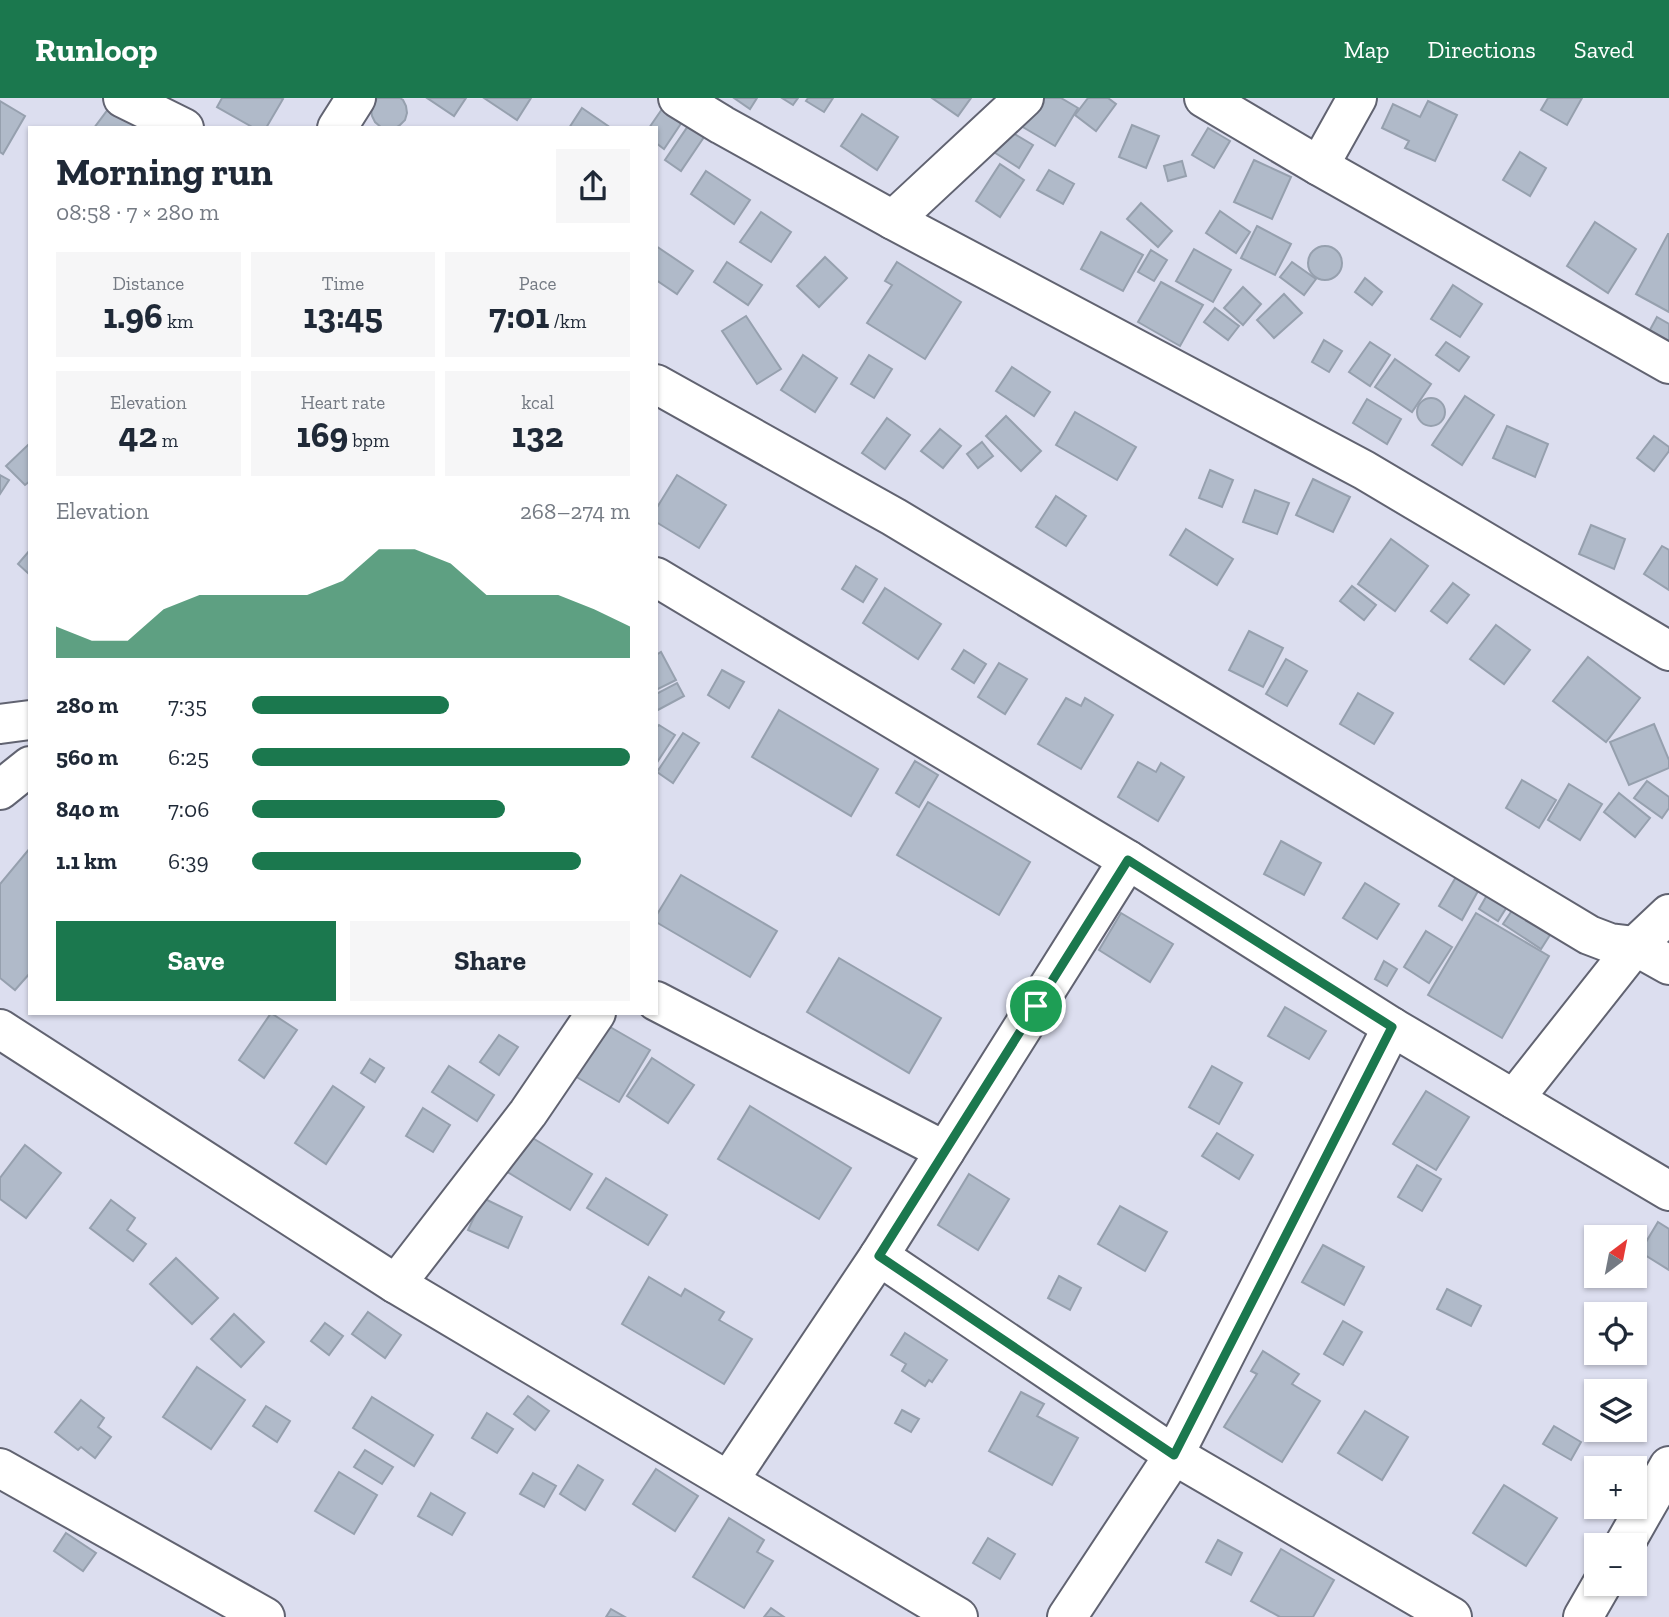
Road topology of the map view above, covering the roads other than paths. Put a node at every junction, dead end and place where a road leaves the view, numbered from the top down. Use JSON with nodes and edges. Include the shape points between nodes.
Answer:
{"nodes":[{"id":1,"x":124,"y":98,"type":"edge"},
{"id":2,"x":356,"y":98,"type":"edge"},
{"id":3,"x":678,"y":98,"type":"edge"},
{"id":4,"x":1024,"y":98,"type":"edge"},
{"id":5,"x":1204,"y":98,"type":"edge"},
{"id":6,"x":1357,"y":98,"type":"edge"},
{"id":7,"x":180,"y":126,"type":"edge"},
{"id":8,"x":338,"y":126,"type":"edge"},
{"id":9,"x":1319,"y":166,"type":"junction"},
{"id":10,"x":893,"y":220,"type":"junction"},
{"id":11,"x":1669,"y":364,"type":"edge"},
{"id":12,"x":658,"y":385,"type":"edge"},
{"id":13,"x":658,"y":578,"type":"edge"},
{"id":14,"x":1669,"y":651,"type":"edge"},
{"id":15,"x":28,"y":720,"type":"edge"},
{"id":16,"x":0,"y":724,"type":"edge"},
{"id":17,"x":28,"y":768,"type":"edge"},
{"id":18,"x":0,"y":790,"type":"edge"},
{"id":19,"x":1128,"y":860,"type":"junction"},
{"id":20,"x":1669,"y":914,"type":"edge"},
{"id":21,"x":1636,"y":946,"type":"junction"},
{"id":22,"x":1669,"y":965,"type":"edge"},
{"id":23,"x":658,"y":1002,"type":"edge"},
{"id":24,"x":595,"y":1015,"type":"edge"},
{"id":25,"x":1392,"y":1027,"type":"junction"},
{"id":26,"x":0,"y":1028,"type":"edge"},
{"id":27,"x":1514,"y":1099,"type":"junction"},
{"id":28,"x":945,"y":1151,"type":"junction"},
{"id":29,"x":1669,"y":1191,"type":"edge"},
{"id":30,"x":879,"y":1256,"type":"junction"},
{"id":31,"x":396,"y":1284,"type":"junction"},
{"id":32,"x":1174,"y":1455,"type":"junction"},
{"id":33,"x":1669,"y":1465,"type":"edge"},
{"id":34,"x":0,"y":1468,"type":"edge"},
{"id":35,"x":729,"y":1480,"type":"junction"},
{"id":36,"x":1631,"y":1533,"type":"edge"},
{"id":37,"x":1595,"y":1596,"type":"edge"},
{"id":38,"x":265,"y":1617,"type":"edge"},
{"id":39,"x":958,"y":1617,"type":"edge"},
{"id":40,"x":1067,"y":1617,"type":"edge"},
{"id":41,"x":1452,"y":1617,"type":"edge"},
{"id":42,"x":1583,"y":1617,"type":"edge"}],
"edges":[{"from":1,"to":7,"type":"street"},
{"from":2,"to":8,"type":"street"},
{"from":3,"to":10,"type":"street"},
{"from":4,"to":10,"type":"street"},
{"from":5,"to":9,"type":"street"},
{"from":6,"to":9,"type":"street"},
{"from":9,"to":11,"type":"street"},
{"from":10,"to":14,"type":"street","via":[[1364,470]]},
{"from":12,"to":21,"type":"street","via":[[894,517],[1589,935]]},
{"from":13,"to":19,"type":"street"},
{"from":15,"to":16,"type":"street"},
{"from":17,"to":18,"type":"street"},
{"from":19,"to":25,"type":"street"},
{"from":19,"to":28,"type":"street"},
{"from":20,"to":21,"type":"street"},
{"from":21,"to":22,"type":"street"},
{"from":21,"to":27,"type":"street"},
{"from":23,"to":28,"type":"street"},
{"from":24,"to":31,"type":"street","via":[[528,1113]]},
{"from":25,"to":27,"type":"street"},
{"from":25,"to":32,"type":"street"},
{"from":26,"to":31,"type":"street"},
{"from":27,"to":29,"type":"street"},
{"from":28,"to":30,"type":"street"},
{"from":30,"to":32,"type":"street"},
{"from":30,"to":35,"type":"street"},
{"from":31,"to":35,"type":"street"},
{"from":32,"to":40,"type":"street"},
{"from":32,"to":41,"type":"street"},
{"from":33,"to":36,"type":"street"},
{"from":34,"to":38,"type":"street"},
{"from":35,"to":39,"type":"street"},
{"from":37,"to":42,"type":"street"}]}
